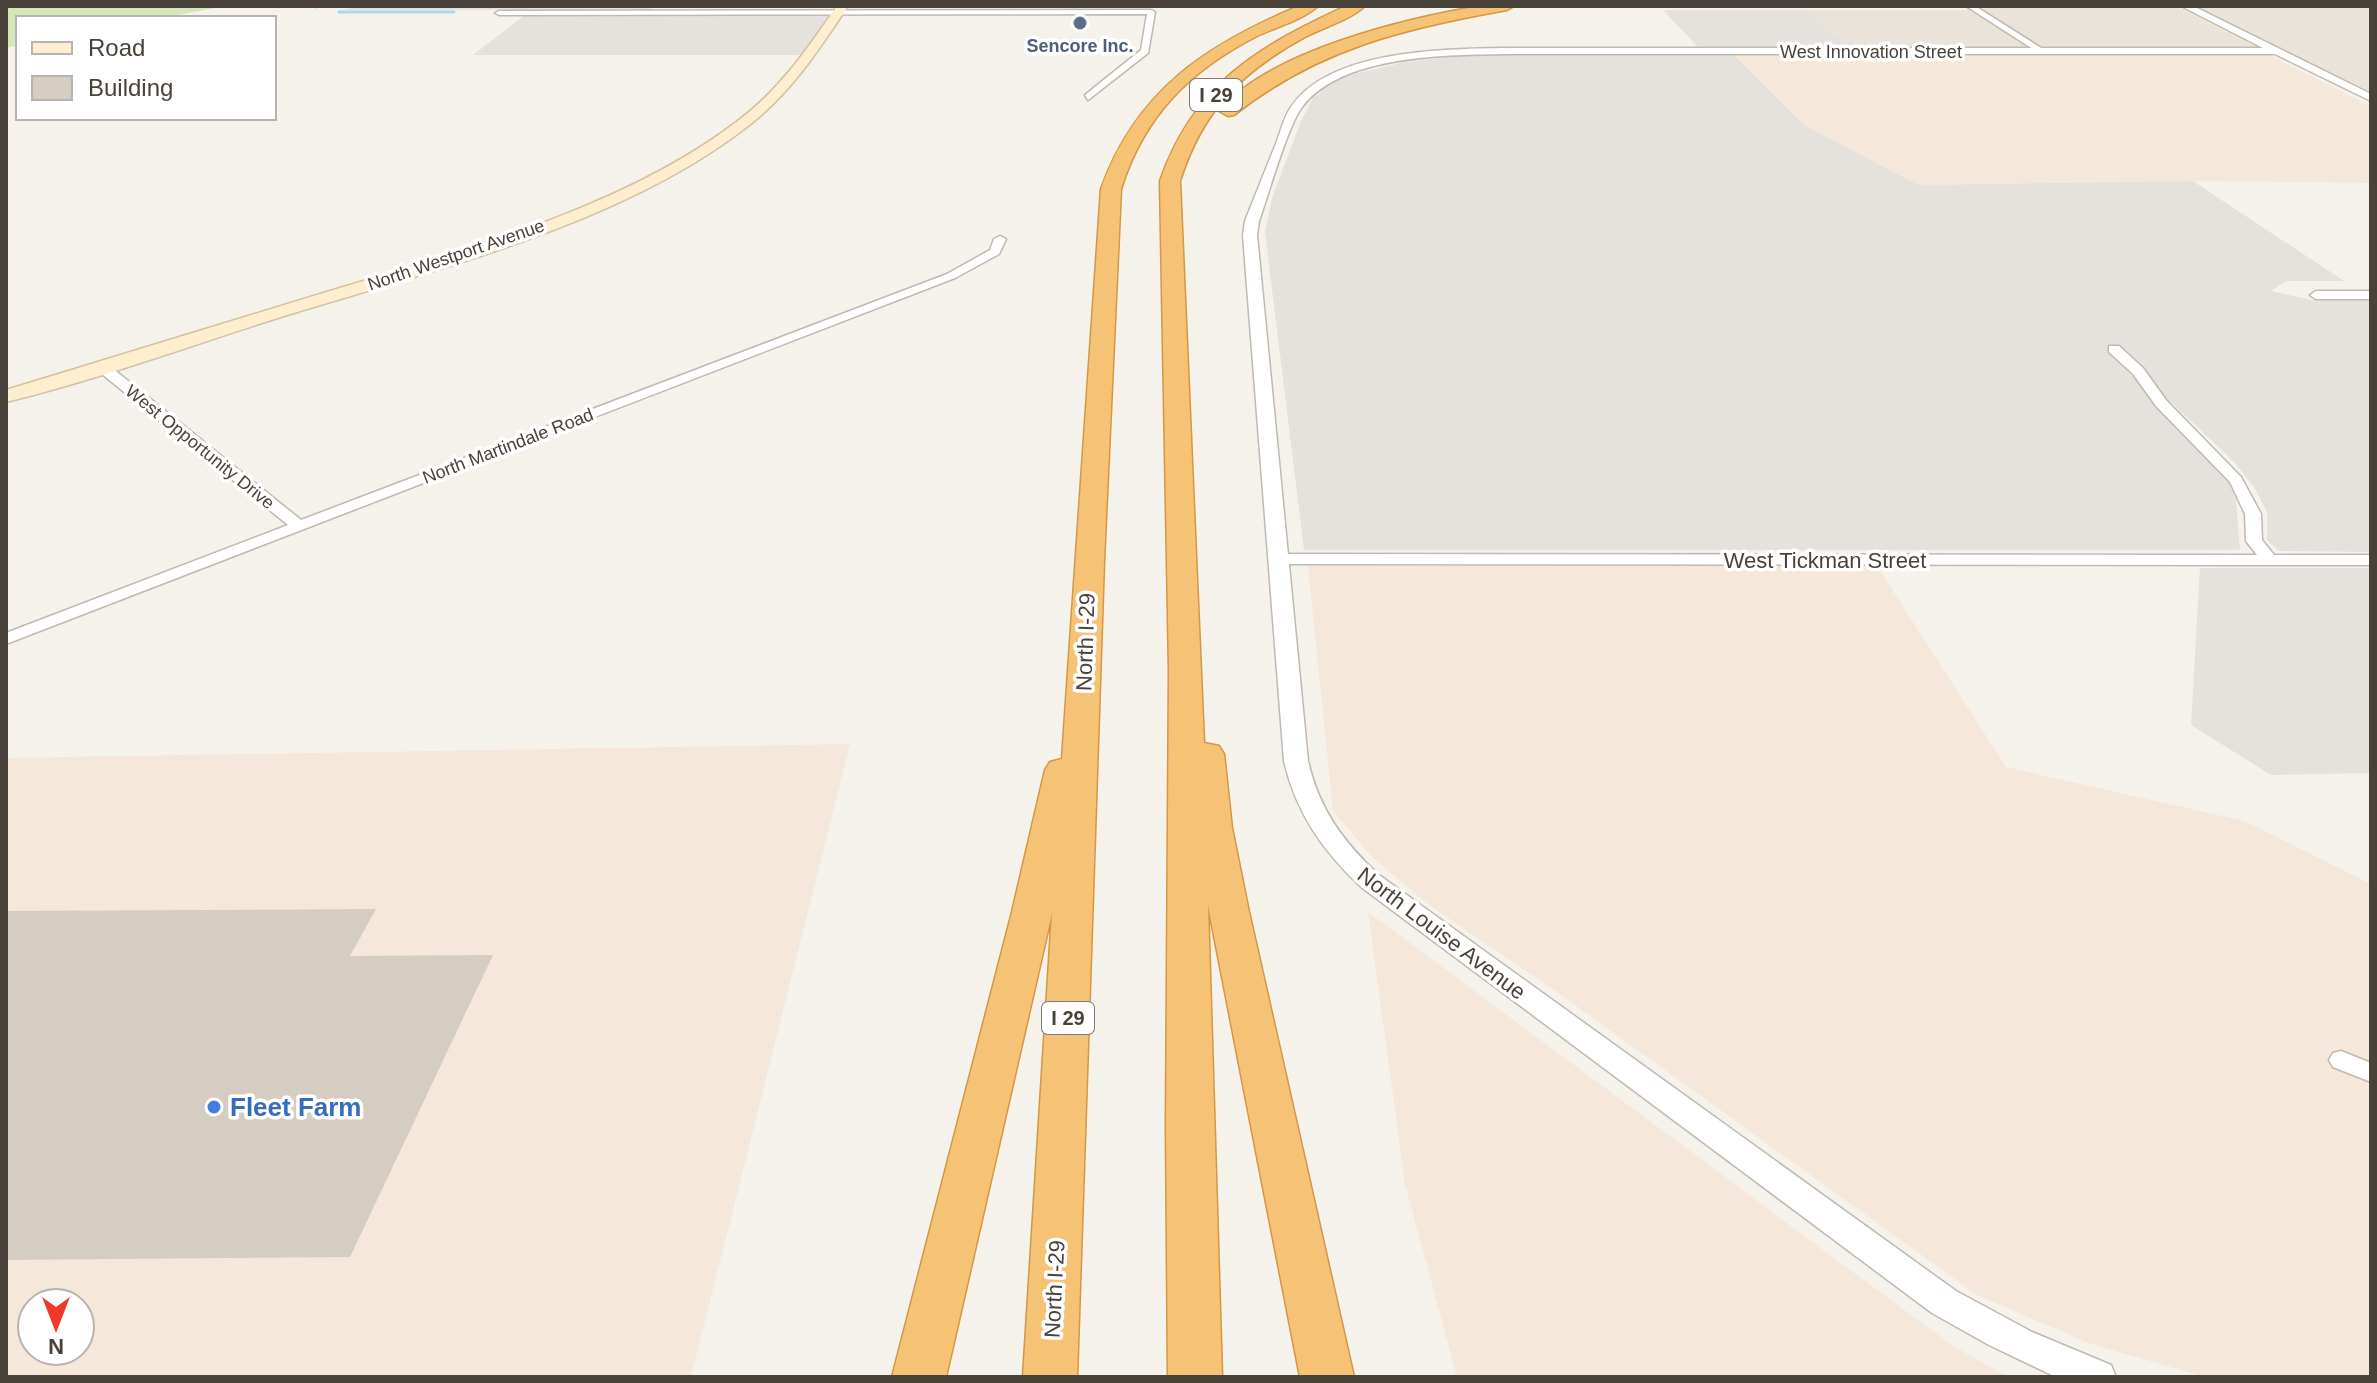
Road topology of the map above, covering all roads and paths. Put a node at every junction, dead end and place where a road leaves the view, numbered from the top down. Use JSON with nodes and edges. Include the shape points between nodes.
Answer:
{"nodes":[{"id":1,"x":1308,"y":6,"type":"edge"},
{"id":2,"x":1358,"y":6,"type":"edge"},
{"id":3,"x":1507,"y":6,"type":"edge"},
{"id":4,"x":1970,"y":6,"type":"edge"},
{"id":5,"x":2186,"y":6,"type":"edge"},
{"id":6,"x":840,"y":9,"type":"edge"},
{"id":7,"x":1287,"y":11,"type":"edge"},
{"id":8,"x":499,"y":13,"type":"dead end"},
{"id":9,"x":2042,"y":51,"type":"junction"},
{"id":10,"x":2275,"y":51,"type":"junction"},
{"id":11,"x":1467,"y":53,"type":"joint"},
{"id":12,"x":1088,"y":97,"type":"dead end"},
{"id":13,"x":2371,"y":98,"type":"edge"},
{"id":14,"x":1000,"y":239,"type":"dead end"},
{"id":15,"x":1171,"y":252,"type":"junction"},
{"id":16,"x":2316,"y":295,"type":"dead end"},
{"id":17,"x":2371,"y":295,"type":"edge"},
{"id":18,"x":2114,"y":349,"type":"dead end"},
{"id":19,"x":102,"y":367,"type":"junction"},
{"id":20,"x":6,"y":396,"type":"edge"},
{"id":21,"x":299,"y":526,"type":"junction"},
{"id":22,"x":1279,"y":559,"type":"junction"},
{"id":23,"x":2270,"y":560,"type":"junction"},
{"id":24,"x":2371,"y":560,"type":"edge"},
{"id":25,"x":6,"y":639,"type":"edge"},
{"id":26,"x":1084,"y":660,"type":"junction"},
{"id":27,"x":1186,"y":670,"type":"junction"},
{"id":28,"x":2341,"y":1060,"type":"dead end"},
{"id":29,"x":2371,"y":1073,"type":"edge"},
{"id":30,"x":919,"y":1377,"type":"edge"},
{"id":31,"x":1050,"y":1377,"type":"edge"},
{"id":32,"x":1195,"y":1377,"type":"edge"},
{"id":33,"x":1327,"y":1377,"type":"edge"},
{"id":34,"x":2099,"y":1377,"type":"edge"}],
"edges":[{"from":1,"to":7,"type":"highway","name":"North I-29"},
{"from":2,"to":15,"type":"highway","number":"I 29","via":[[1259,58],[1221,89],[1193,124],[1170,181]]},
{"from":3,"to":15,"type":"highway","via":[[1359,41],[1294,67],[1246,96],[1217,122],[1195,153],[1183,228]]},
{"from":4,"to":9,"type":"street"},
{"from":5,"to":10,"type":"street"},
{"from":6,"to":8,"type":"street"},
{"from":6,"to":12,"type":"street","via":[[1151,12],[1145,51]]},
{"from":6,"to":19,"type":"main road","name":"North Westport Avenue","via":[[795,75],[763,108],[654,177],[497,244]]},
{"from":7,"to":26,"type":"highway","name":"North I-29","number":"I 29","via":[[1199,65],[1158,103],[1132,136],[1113,179]]},
{"from":9,"to":10,"type":"street","name":"West Innovation Street"},
{"from":9,"to":11,"type":"street","name":"West Innovation Street"},
{"from":10,"to":13,"type":"street"},
{"from":11,"to":22,"type":"street","name":"North Louise Avenue","via":[[1374,65],[1310,90],[1295,109],[1252,221]]},
{"from":14,"to":21,"type":"street","name":"North Martindale Road","via":[[995,252],[951,276]]},
{"from":15,"to":27,"type":"highway","number":"I 29"},
{"from":16,"to":17,"type":"street"},
{"from":18,"to":23,"type":"street","via":[[2236,480],[2253,514],[2254,541]]},
{"from":19,"to":20,"type":"main road","name":"North Westport Avenue"},
{"from":19,"to":21,"type":"street","name":"West Opportunity Drive"},
{"from":21,"to":25,"type":"street","name":"North Martindale Road"},
{"from":22,"to":23,"type":"street","name":"West Tickman Street"},
{"from":22,"to":34,"type":"street","name":"North Louise Avenue","via":[[1300,788],[1310,811],[1346,859],[1944,1302],[2003,1336]]},
{"from":23,"to":24,"type":"street","name":"West Tickman Street"},
{"from":26,"to":30,"type":"highway","via":[[1032,912]]},
{"from":26,"to":31,"type":"highway","name":"North I-29","number":"I 29"},
{"from":27,"to":32,"type":"highway","number":"I 29"},
{"from":27,"to":33,"type":"highway","via":[[1202,702],[1213,828]]},
{"from":28,"to":29,"type":"street"}]}
